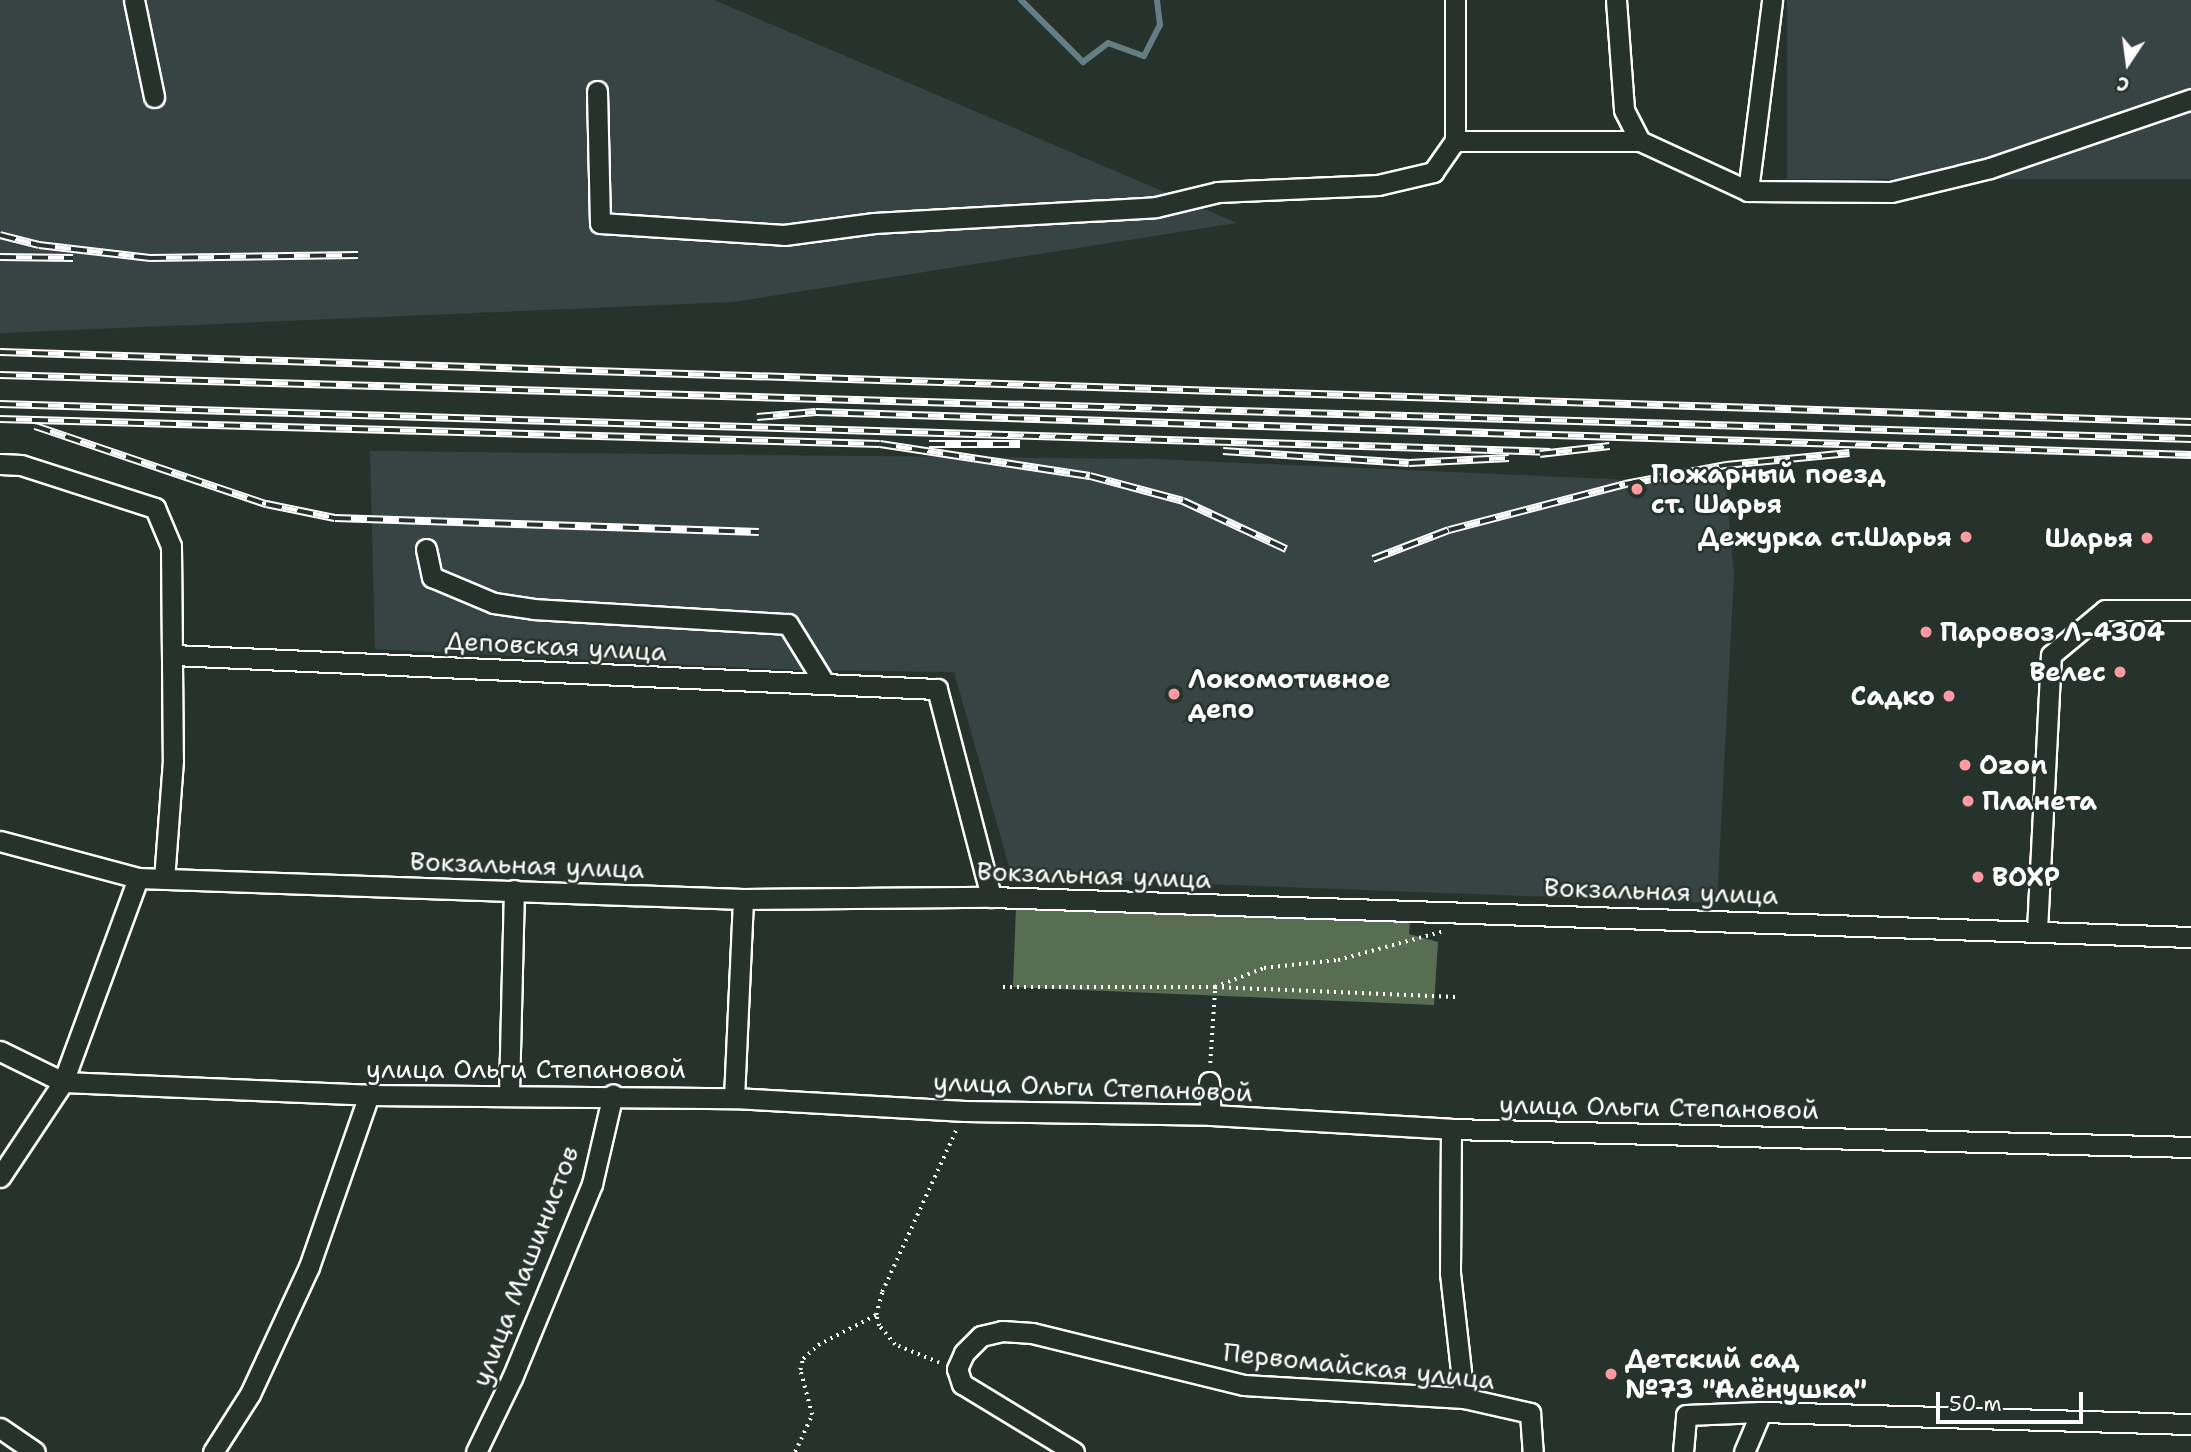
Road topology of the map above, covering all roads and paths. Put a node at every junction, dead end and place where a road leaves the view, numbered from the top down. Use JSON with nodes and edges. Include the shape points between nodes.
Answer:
{"nodes":[{"id":1,"x":134,"y":0,"type":"edge"},
{"id":2,"x":1455,"y":0,"type":"edge"},
{"id":3,"x":1616,"y":0,"type":"edge"},
{"id":4,"x":1772,"y":0,"type":"edge"},
{"id":5,"x":597,"y":91,"type":"dead end"},
{"id":6,"x":154,"y":97,"type":"dead end"},
{"id":7,"x":2191,"y":99,"type":"edge"},
{"id":8,"x":1455,"y":141,"type":"junction"},
{"id":9,"x":1640,"y":141,"type":"junction"},
{"id":10,"x":1748,"y":191,"type":"junction"},
{"id":11,"x":0,"y":464,"type":"edge"},
{"id":12,"x":426,"y":549,"type":"dead end"},
{"id":13,"x":2191,"y":610,"type":"edge"},
{"id":14,"x":173,"y":655,"type":"junction"},
{"id":15,"x":825,"y":684,"type":"junction"},
{"id":16,"x":0,"y":841,"type":"edge"},
{"id":17,"x":138,"y":878,"type":"junction"},
{"id":18,"x":164,"y":880,"type":"junction"},
{"id":19,"x":514,"y":891,"type":"junction"},
{"id":20,"x":991,"y":897,"type":"junction"},
{"id":21,"x":743,"y":899,"type":"junction"},
{"id":22,"x":1449,"y":929,"type":"dead end"},
{"id":23,"x":2037,"y":930,"type":"junction"},
{"id":24,"x":2191,"y":937,"type":"edge"},
{"id":25,"x":1003,"y":987,"type":"dead end"},
{"id":26,"x":1215,"y":987,"type":"junction"},
{"id":27,"x":1456,"y":997,"type":"dead end"},
{"id":28,"x":0,"y":1051,"type":"edge"},
{"id":29,"x":63,"y":1082,"type":"junction"},
{"id":30,"x":1209,"y":1082,"type":"joint"},
{"id":31,"x":509,"y":1093,"type":"junction"},
{"id":32,"x":613,"y":1094,"type":"junction"},
{"id":33,"x":369,"y":1095,"type":"junction"},
{"id":34,"x":734,"y":1098,"type":"junction"},
{"id":35,"x":965,"y":1111,"type":"junction"},
{"id":36,"x":1211,"y":1115,"type":"junction"},
{"id":37,"x":1451,"y":1129,"type":"junction"},
{"id":38,"x":2191,"y":1147,"type":"edge"},
{"id":39,"x":0,"y":1177,"type":"edge"},
{"id":40,"x":876,"y":1315,"type":"junction"},
{"id":41,"x":957,"y":1369,"type":"junction"},
{"id":42,"x":1464,"y":1398,"type":"junction"},
{"id":43,"x":1761,"y":1412,"type":"junction"},
{"id":44,"x":2191,"y":1424,"type":"edge"},
{"id":45,"x":0,"y":1428,"type":"edge"},
{"id":46,"x":35,"y":1452,"type":"edge"},
{"id":47,"x":213,"y":1452,"type":"edge"},
{"id":48,"x":476,"y":1452,"type":"edge"},
{"id":49,"x":795,"y":1452,"type":"edge"},
{"id":50,"x":1074,"y":1452,"type":"edge"},
{"id":51,"x":1533,"y":1452,"type":"edge"},
{"id":52,"x":1683,"y":1452,"type":"edge"},
{"id":53,"x":1744,"y":1452,"type":"edge"}],
"edges":[{"from":1,"to":6,"type":"street"},
{"from":2,"to":8,"type":"street"},
{"from":3,"to":9,"type":"street","via":[[1624,110]]},
{"from":4,"to":10,"type":"street"},
{"from":5,"to":8,"type":"street","via":[[600,223],[784,235],[887,222],[1156,207],[1218,192],[1378,184],[1433,172]]},
{"from":7,"to":10,"type":"street","via":[[1990,168],[1891,192]]},
{"from":8,"to":9,"type":"street"},
{"from":9,"to":10,"type":"street"},
{"from":11,"to":14,"type":"street","via":[[21,465],[155,508],[171,546]]},
{"from":12,"to":15,"type":"street","via":[[432,577],[494,603],[788,624]]},
{"from":13,"to":23,"type":"street","via":[[2105,610],[2051,654]]},
{"from":14,"to":15,"type":"street","name":"Деповская улица"},
{"from":14,"to":18,"type":"street","via":[[173,760]]},
{"from":15,"to":20,"type":"street","name":"Деповская улица","via":[[937,689]]},
{"from":16,"to":17,"type":"street","name":"Вокзальная улица"},
{"from":17,"to":18,"type":"street","name":"Вокзальная улица"},
{"from":17,"to":29,"type":"street"},
{"from":18,"to":19,"type":"street","name":"Вокзальная улица"},
{"from":19,"to":21,"type":"street","name":"Вокзальная улица"},
{"from":19,"to":31,"type":"street"},
{"from":20,"to":21,"type":"street","name":"Вокзальная улица"},
{"from":20,"to":23,"type":"street","name":"Вокзальная улица"},
{"from":21,"to":34,"type":"street"},
{"from":22,"to":26,"type":"path","via":[[1338,960],[1264,968]]},
{"from":23,"to":24,"type":"street","name":"Вокзальная улица"},
{"from":25,"to":26,"type":"path"},
{"from":26,"to":27,"type":"path"},
{"from":26,"to":30,"type":"path"},
{"from":28,"to":29,"type":"street","name":"улица Ольги Степановой"},
{"from":29,"to":33,"type":"street","name":"улица Ольги Степановой"},
{"from":29,"to":39,"type":"street"},
{"from":30,"to":36,"type":"street"},
{"from":31,"to":32,"type":"street","name":"улица Ольги Степановой"},
{"from":31,"to":33,"type":"street","name":"улица Ольги Степановой"},
{"from":32,"to":34,"type":"street","name":"улица Ольги Степановой"},
{"from":32,"to":48,"type":"street","name":"улица Машинистов","via":[[592,1184],[512,1378]]},
{"from":33,"to":47,"type":"street","via":[[309,1266],[250,1394]]},
{"from":34,"to":35,"type":"street","name":"улица Ольги Степановой"},
{"from":35,"to":36,"type":"street","name":"улица Ольги Степановой"},
{"from":35,"to":40,"type":"path","via":[[882,1292]]},
{"from":36,"to":37,"type":"street","name":"улица Ольги Степановой"},
{"from":37,"to":38,"type":"street","name":"улица Ольги Степановой"},
{"from":37,"to":42,"type":"street","via":[[1450,1273]]},
{"from":40,"to":41,"type":"path","via":[[885,1336],[895,1345]]},
{"from":40,"to":49,"type":"path","via":[[818,1345],[803,1359],[800,1370],[812,1415]]},
{"from":41,"to":42,"type":"street","name":"Первомайская улица","via":[[964,1353],[981,1336],[1012,1331],[1244,1385]]},
{"from":41,"to":50,"type":"street","via":[[962,1384],[978,1396]]},
{"from":42,"to":51,"type":"street","name":"Первомайская улица","via":[[1530,1413]]},
{"from":43,"to":44,"type":"street"},
{"from":43,"to":52,"type":"street","via":[[1686,1415]]},
{"from":43,"to":53,"type":"street"},
{"from":45,"to":46,"type":"street"}]}
